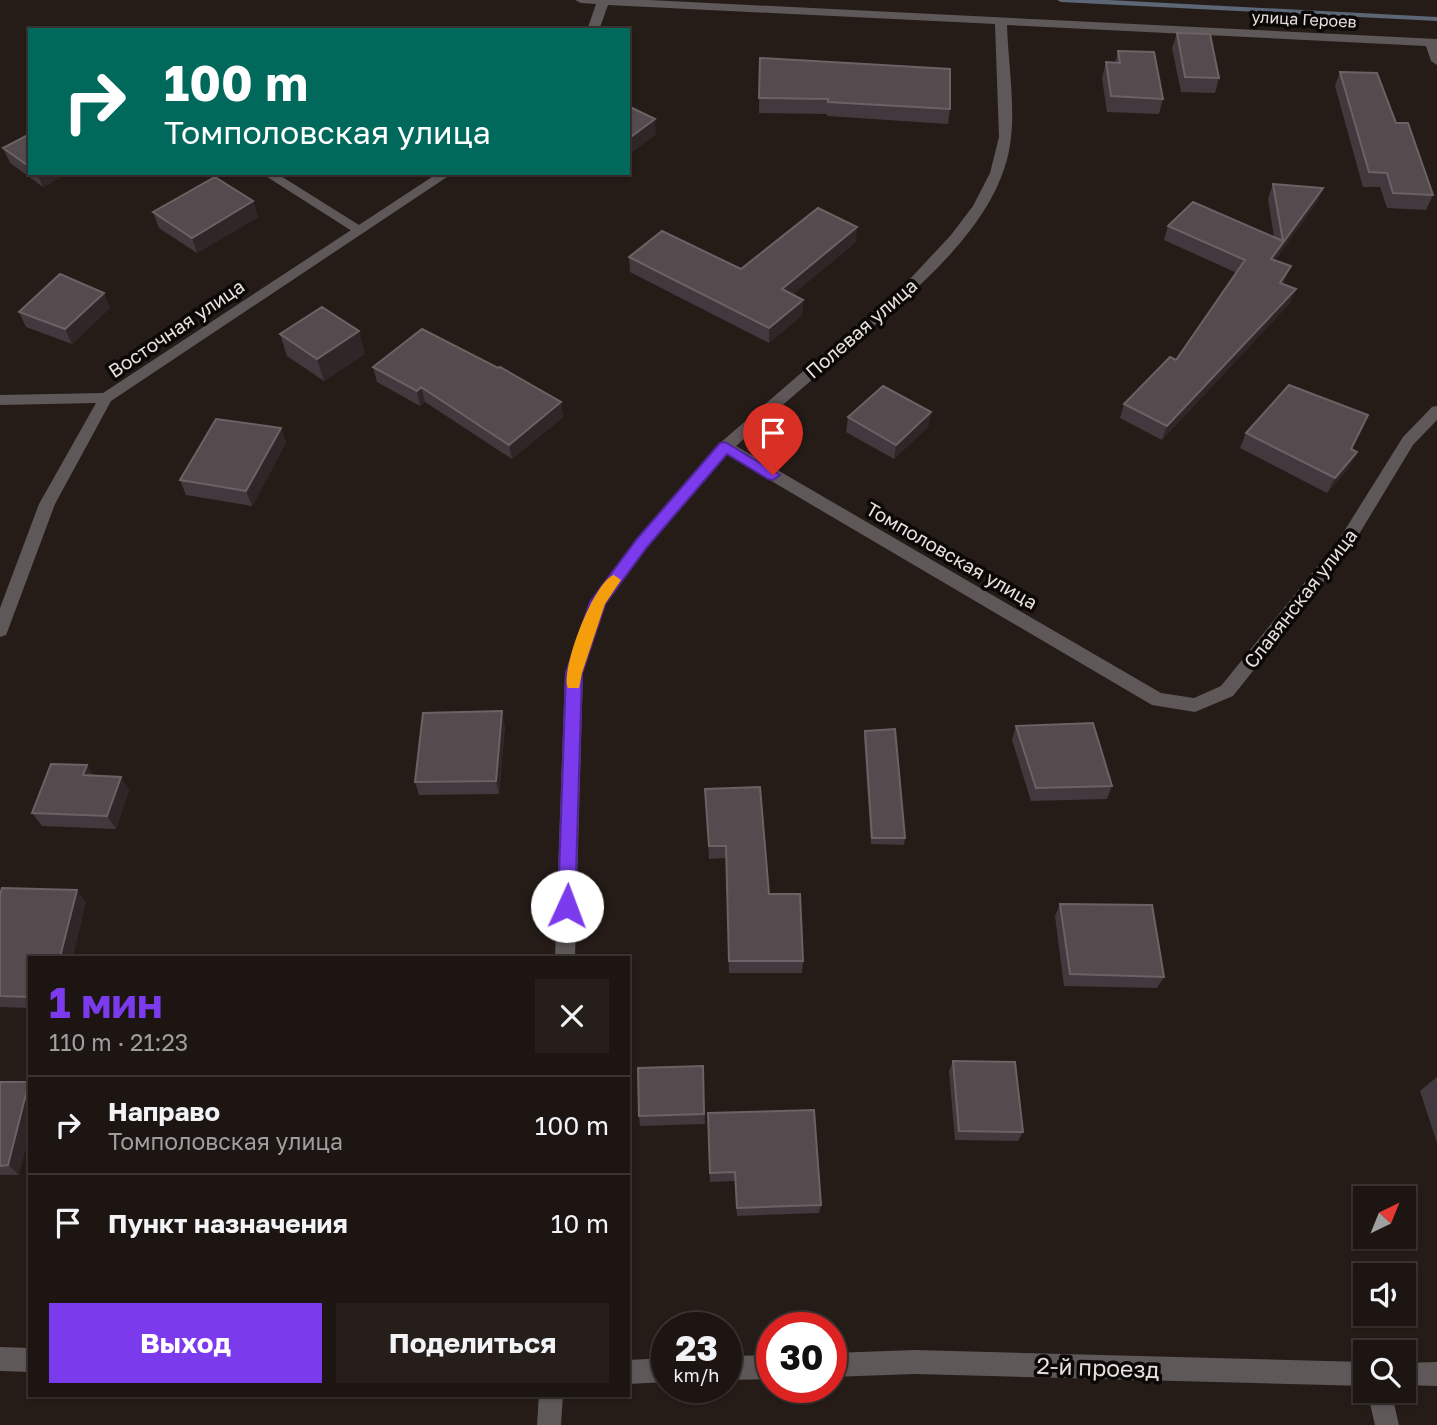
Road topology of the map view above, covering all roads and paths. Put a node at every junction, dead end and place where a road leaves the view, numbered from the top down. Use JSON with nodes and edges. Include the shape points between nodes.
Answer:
{"nodes":[{"id":1,"x":581,"y":0,"type":"edge"},
{"id":2,"x":603,"y":2,"type":"edge"},
{"id":3,"x":1001,"y":20,"type":"junction"},
{"id":4,"x":594,"y":28,"type":"edge"},
{"id":5,"x":1433,"y":42,"type":"edge"},
{"id":6,"x":1437,"y":61,"type":"edge"},
{"id":7,"x":270,"y":175,"type":"edge"},
{"id":8,"x":444,"y":175,"type":"edge"},
{"id":9,"x":360,"y":230,"type":"junction"},
{"id":10,"x":106,"y":398,"type":"junction"},
{"id":11,"x":0,"y":400,"type":"edge"},
{"id":12,"x":1437,"y":411,"type":"edge"},
{"id":13,"x":725,"y":447,"type":"junction"},
{"id":14,"x":0,"y":630,"type":"edge"},
{"id":15,"x":1158,"y":700,"type":"joint"},
{"id":16,"x":565,"y":956,"type":"edge"},
{"id":17,"x":0,"y":1359,"type":"edge"},
{"id":18,"x":28,"y":1360,"type":"edge"},
{"id":19,"x":847,"y":1364,"type":"edge"},
{"id":20,"x":651,"y":1371,"type":"edge"},
{"id":21,"x":630,"y":1372,"type":"edge"},
{"id":22,"x":1353,"y":1374,"type":"edge"},
{"id":23,"x":1416,"y":1374,"type":"edge"},
{"id":24,"x":1437,"y":1374,"type":"edge"},
{"id":25,"x":551,"y":1397,"type":"edge"},
{"id":26,"x":1382,"y":1403,"type":"edge"},
{"id":27,"x":549,"y":1425,"type":"edge"},
{"id":28,"x":1387,"y":1425,"type":"edge"}],
"edges":[{"from":1,"to":2,"type":"street","name":"улица Героев"},
{"from":2,"to":3,"type":"street","name":"улица Героев"},
{"from":2,"to":4,"type":"street"},
{"from":3,"to":5,"type":"street","name":"улица Героев"},
{"from":3,"to":13,"type":"street","name":"Полевая улица","via":[[1005,137],[996,173],[979,206],[914,283]]},
{"from":5,"to":6,"type":"street"},
{"from":7,"to":9,"type":"street"},
{"from":8,"to":9,"type":"street","name":"Восточная улица"},
{"from":9,"to":10,"type":"street","name":"Восточная улица"},
{"from":10,"to":11,"type":"street"},
{"from":10,"to":14,"type":"street","name":"Восточная улица","via":[[47,504]]},
{"from":12,"to":15,"type":"street","name":"Славянская улица","via":[[1408,440],[1344,545],[1227,691],[1195,705]]},
{"from":13,"to":15,"type":"street","name":"Томполовская улица"},
{"from":13,"to":16,"type":"street","name":"Полевая улица","via":[[598,602],[574,673]]},
{"from":17,"to":18,"type":"street"},
{"from":19,"to":22,"type":"street","name":"2-й проезд","via":[[915,1362]]},
{"from":20,"to":21,"type":"street"},
{"from":23,"to":24,"type":"street"},
{"from":25,"to":27,"type":"street"},
{"from":26,"to":28,"type":"street"}]}
